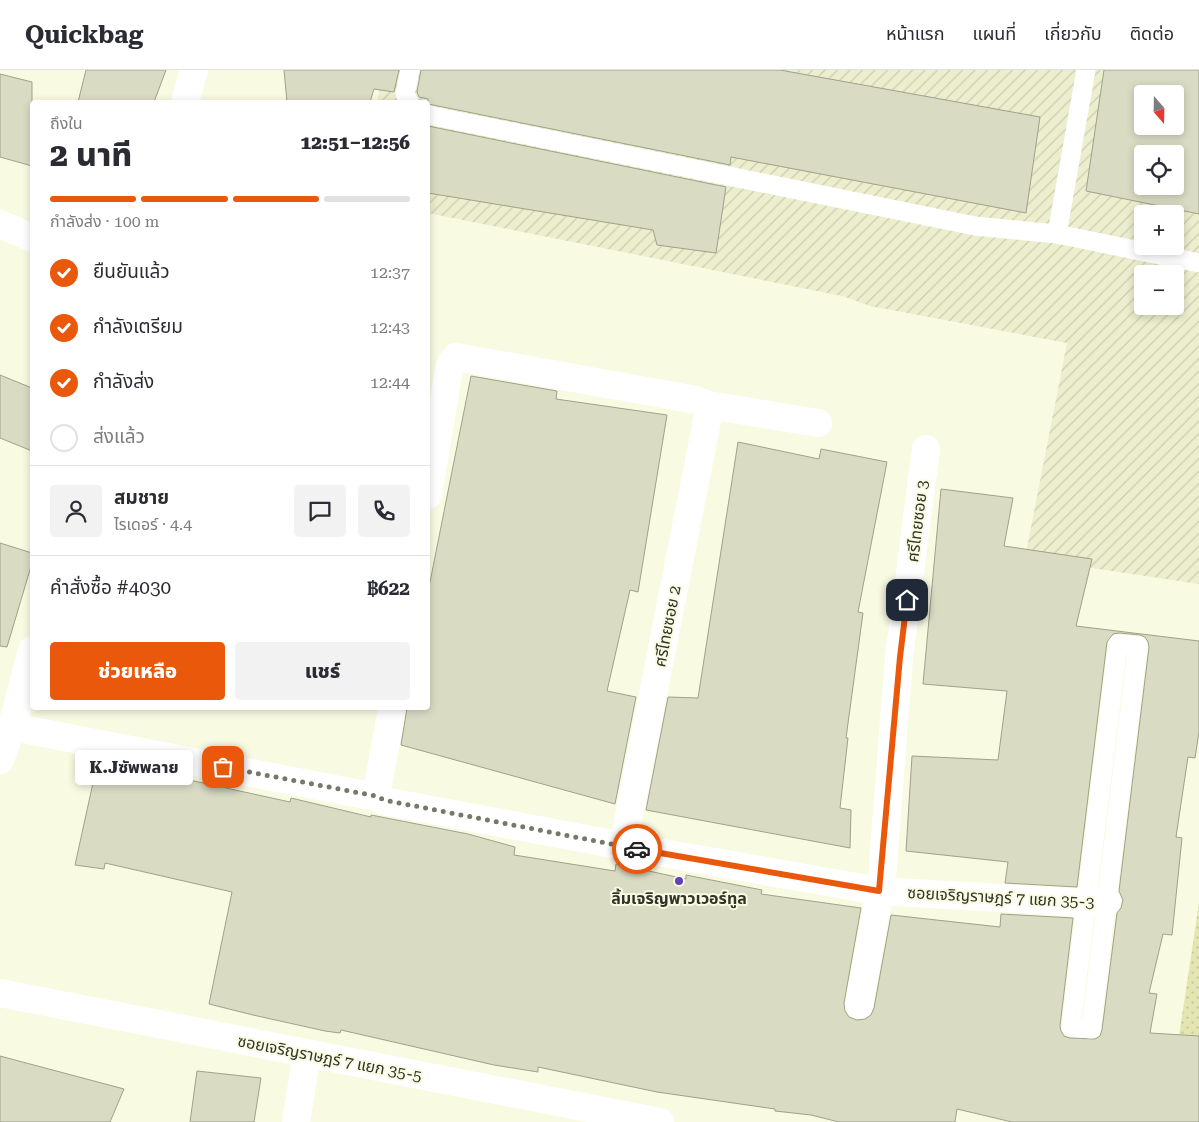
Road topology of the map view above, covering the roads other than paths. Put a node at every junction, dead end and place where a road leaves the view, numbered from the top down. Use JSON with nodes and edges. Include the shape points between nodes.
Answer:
{"nodes":[{"id":1,"x":194,"y":70,"type":"edge"},
{"id":2,"x":410,"y":70,"type":"edge"},
{"id":3,"x":1086,"y":70,"type":"edge"},
{"id":4,"x":186,"y":100,"type":"edge"},
{"id":5,"x":408,"y":100,"type":"edge"},
{"id":6,"x":430,"y":115,"type":"edge"},
{"id":7,"x":0,"y":224,"type":"edge"},
{"id":8,"x":1057,"y":234,"type":"junction"},
{"id":9,"x":30,"y":237,"type":"edge"},
{"id":10,"x":1199,"y":262,"type":"edge"},
{"id":11,"x":708,"y":405,"type":"junction"},
{"id":12,"x":818,"y":422,"type":"dead end"},
{"id":13,"x":926,"y":448,"type":"dead end"},
{"id":14,"x":430,"y":483,"type":"edge"},
{"id":15,"x":30,"y":658,"type":"edge"},
{"id":16,"x":392,"y":710,"type":"edge"},
{"id":17,"x":12,"y":727,"type":"junction"},
{"id":18,"x":0,"y":760,"type":"edge"},
{"id":19,"x":376,"y":796,"type":"junction"},
{"id":20,"x":623,"y":846,"type":"junction"},
{"id":21,"x":879,"y":891,"type":"junction"},
{"id":22,"x":1096,"y":902,"type":"junction"},
{"id":23,"x":0,"y":993,"type":"edge"},
{"id":24,"x":859,"y":1005,"type":"dead end"},
{"id":25,"x":308,"y":1053,"type":"junction"},
{"id":26,"x":296,"y":1122,"type":"edge"},
{"id":27,"x":660,"y":1122,"type":"edge"}],
"edges":[{"from":1,"to":4,"type":"street"},
{"from":2,"to":5,"type":"lane","via":[[405,94]]},
{"from":3,"to":8,"type":"lane"},
{"from":6,"to":8,"type":"lane","via":[[975,226]]},
{"from":7,"to":9,"type":"street"},
{"from":8,"to":10,"type":"lane"},
{"from":11,"to":12,"type":"street"},
{"from":11,"to":14,"type":"street","via":[[696,400],[456,357],[450,364]]},
{"from":11,"to":20,"type":"street","name":"ศรีไทยซอย 2"},
{"from":13,"to":21,"type":"street","name":"ศรีไทยซอย 3","via":[[900,657]]},
{"from":15,"to":17,"type":"street"},
{"from":16,"to":19,"type":"street"},
{"from":17,"to":18,"type":"street"},
{"from":17,"to":19,"type":"street","name":"ซอยเจริญราษฎร์ 7 แยก 35-3"},
{"from":19,"to":20,"type":"street","name":"ซอยเจริญราษฎร์ 7 แยก 35-3"},
{"from":20,"to":21,"type":"street","name":"ซอยเจริญราษฎร์ 7 แยก 35-3"},
{"from":21,"to":22,"type":"street","name":"ซอยเจริญราษฎร์ 7 แยก 35-3"},
{"from":21,"to":24,"type":"street","name":"ศรีไทยซอย 3"},
{"from":22,"to":22,"type":"lane","via":[[1091,1029],[1071,1027]]},
{"from":22,"to":22,"type":"lane","via":[[1118,644],[1138,646]]},
{"from":23,"to":25,"type":"street","name":"ซอยเจริญราษฎร์ 7 แยก 35-5"},
{"from":25,"to":26,"type":"street"},
{"from":25,"to":27,"type":"street","name":"ซอยเจริญราษฎร์ 7 แยก 35-5"}]}
